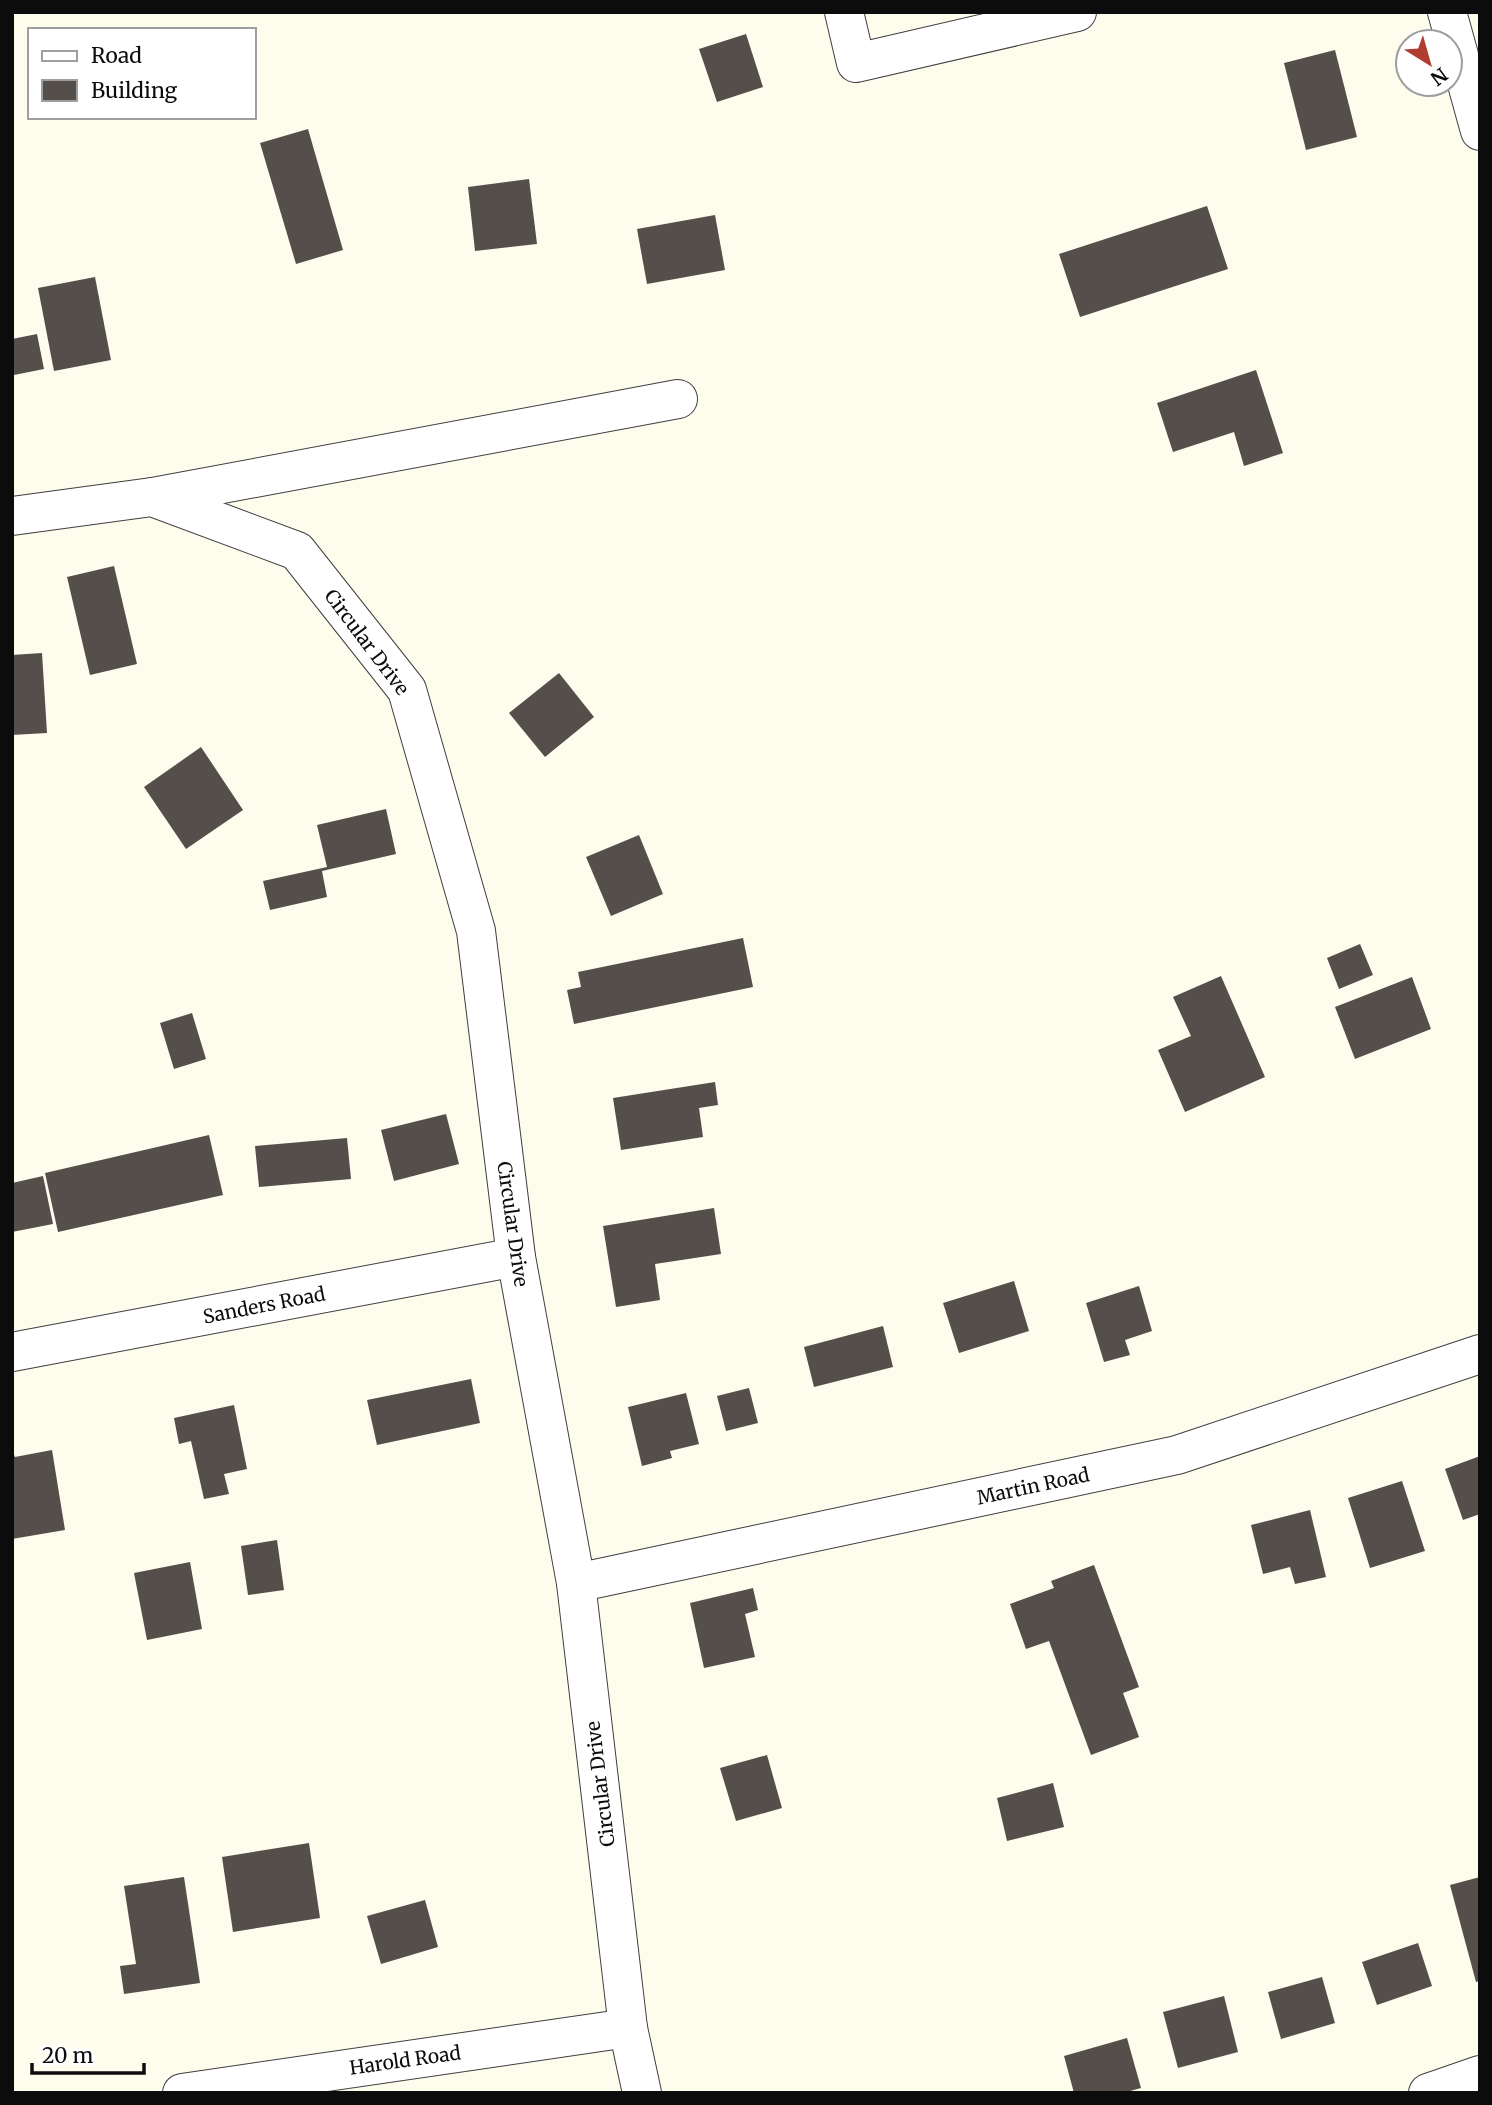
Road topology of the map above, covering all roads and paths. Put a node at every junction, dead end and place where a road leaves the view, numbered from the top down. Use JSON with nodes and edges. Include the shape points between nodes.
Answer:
{"nodes":[{"id":1,"x":844,"y":12,"type":"edge"},
{"id":2,"x":1077,"y":12,"type":"edge"},
{"id":3,"x":1447,"y":12,"type":"edge"},
{"id":4,"x":1480,"y":131,"type":"edge"},
{"id":5,"x":678,"y":400,"type":"dead end"},
{"id":6,"x":152,"y":497,"type":"junction"},
{"id":7,"x":12,"y":516,"type":"edge"},
{"id":8,"x":516,"y":1257,"type":"junction"},
{"id":9,"x":12,"y":1353,"type":"edge"},
{"id":10,"x":1480,"y":1354,"type":"edge"},
{"id":11,"x":576,"y":1583,"type":"junction"},
{"id":12,"x":628,"y":2028,"type":"junction"},
{"id":13,"x":1480,"y":2076,"type":"edge"},
{"id":14,"x":182,"y":2093,"type":"edge"},
{"id":15,"x":642,"y":2093,"type":"edge"},
{"id":16,"x":1428,"y":2093,"type":"edge"}],
"edges":[{"from":1,"to":2,"type":"street","via":[[856,63]]},
{"from":3,"to":4,"type":"street"},
{"from":5,"to":6,"type":"street","name":"Circular Drive"},
{"from":6,"to":7,"type":"street","name":"Circular Drive"},
{"from":6,"to":8,"type":"street","name":"Circular Drive","via":[[297,551],[407,690],[476,931]]},
{"from":8,"to":9,"type":"street","name":"Sanders Road"},
{"from":8,"to":11,"type":"street","name":"Circular Drive"},
{"from":10,"to":11,"type":"street","name":"Martin Road","via":[[1177,1455]]},
{"from":11,"to":12,"type":"street","name":"Circular Drive"},
{"from":12,"to":14,"type":"street","name":"Harold Road"},
{"from":12,"to":15,"type":"street","name":"Circular Drive"},
{"from":13,"to":16,"type":"street"}]}
